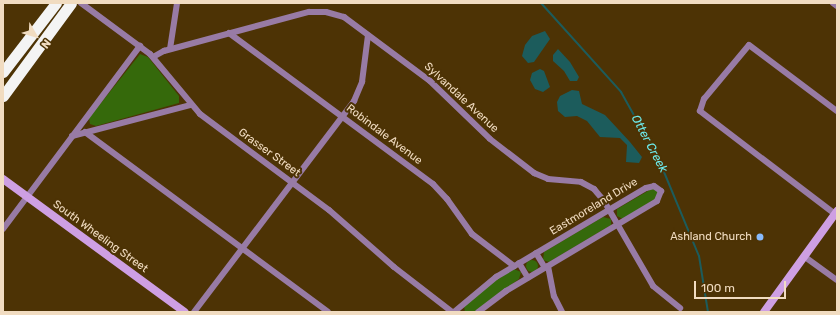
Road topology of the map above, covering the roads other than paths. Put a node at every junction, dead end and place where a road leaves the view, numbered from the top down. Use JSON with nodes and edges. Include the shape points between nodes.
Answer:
{"nodes":[{"id":1,"x":56,"y":3,"type":"edge"},
{"id":2,"x":72,"y":3,"type":"edge"},
{"id":3,"x":81,"y":3,"type":"edge"},
{"id":4,"x":177,"y":3,"type":"edge"},
{"id":5,"x":833,"y":3,"type":"edge"},
{"id":6,"x":837,"y":6,"type":"edge"},
{"id":7,"x":229,"y":33,"type":"junction"},
{"id":8,"x":368,"y":35,"type":"junction"},
{"id":9,"x":140,"y":46,"type":"junction"},
{"id":10,"x":170,"y":49,"type":"junction"},
{"id":11,"x":153,"y":58,"type":"junction"},
{"id":12,"x":5,"y":67,"type":"edge"},
{"id":13,"x":3,"y":96,"type":"edge"},
{"id":14,"x":190,"y":105,"type":"junction"},
{"id":15,"x":837,"y":111,"type":"edge"},
{"id":16,"x":342,"y":116,"type":"junction"},
{"id":17,"x":85,"y":132,"type":"junction"},
{"id":18,"x":72,"y":136,"type":"junction"},
{"id":19,"x":3,"y":180,"type":"edge"},
{"id":20,"x":292,"y":182,"type":"junction"},
{"id":21,"x":26,"y":196,"type":"junction"},
{"id":22,"x":609,"y":210,"type":"junction"},
{"id":23,"x":836,"y":212,"type":"edge"},
{"id":24,"x":618,"y":225,"type":"junction"},
{"id":25,"x":3,"y":229,"type":"edge"},
{"id":26,"x":242,"y":248,"type":"junction"},
{"id":27,"x":536,"y":253,"type":"junction"},
{"id":28,"x":805,"y":257,"type":"junction"},
{"id":29,"x":516,"y":265,"type":"junction"},
{"id":30,"x":546,"y":267,"type":"junction"},
{"id":31,"x":528,"y":278,"type":"junction"},
{"id":32,"x":837,"y":280,"type":"edge"},
{"id":33,"x":680,"y":308,"type":"dead end"},
{"id":34,"x":456,"y":311,"type":"edge"},
{"id":35,"x":185,"y":312,"type":"edge"},
{"id":36,"x":194,"y":312,"type":"edge"},
{"id":37,"x":328,"y":312,"type":"edge"},
{"id":38,"x":478,"y":312,"type":"edge"},
{"id":39,"x":562,"y":312,"type":"edge"},
{"id":40,"x":764,"y":312,"type":"edge"}],
"edges":[{"from":1,"to":12,"type":"highway"},
{"from":2,"to":13,"type":"highway"},
{"from":3,"to":9,"type":"street","name":"Grasser Street"},
{"from":4,"to":10,"type":"street"},
{"from":5,"to":6,"type":"street"},
{"from":7,"to":8,"type":"street","name":"Sylvandale Avenue","via":[[316,11],[344,17]]},
{"from":7,"to":10,"type":"street","name":"Sylvandale Avenue"},
{"from":7,"to":16,"type":"street","name":"Robindale Avenue"},
{"from":8,"to":16,"type":"street","via":[[361,86]]},
{"from":8,"to":22,"type":"street","name":"Sylvandale Avenue","via":[[430,81],[488,136],[534,173],[548,179],[587,184],[600,195]]},
{"from":9,"to":11,"type":"street","name":"Grasser Street"},
{"from":9,"to":18,"type":"street"},
{"from":10,"to":11,"type":"street","name":"Sylvandale Avenue"},
{"from":11,"to":14,"type":"street","name":"Grasser Street"},
{"from":14,"to":17,"type":"street"},
{"from":14,"to":20,"type":"street","name":"Grasser Street"},
{"from":15,"to":23,"type":"street","via":[[749,45],[704,99],[700,111]]},
{"from":16,"to":20,"type":"street"},
{"from":16,"to":29,"type":"street","name":"Robindale Avenue","via":[[433,184],[448,199],[472,234]]},
{"from":17,"to":18,"type":"street"},
{"from":17,"to":26,"type":"street"},
{"from":18,"to":21,"type":"street"},
{"from":19,"to":21,"type":"main road","name":"South Wheeling Street"},
{"from":20,"to":26,"type":"street"},
{"from":20,"to":34,"type":"street","name":"Grasser Street","via":[[334,214],[407,278]]},
{"from":21,"to":25,"type":"street"},
{"from":21,"to":35,"type":"main road","name":"South Wheeling Street"},
{"from":22,"to":24,"type":"street","name":"Sylvandale Avenue"},
{"from":22,"to":24,"type":"street","name":"Eastmoreland Drive","via":[[650,186],[661,191],[657,201]]},
{"from":22,"to":27,"type":"street","name":"Eastmoreland Drive"},
{"from":23,"to":28,"type":"main road"},
{"from":24,"to":30,"type":"street","name":"Eastmoreland Drive"},
{"from":24,"to":33,"type":"street","name":"Sylvandale Avenue","via":[[656,290]]},
{"from":26,"to":36,"type":"street"},
{"from":26,"to":37,"type":"street"},
{"from":27,"to":29,"type":"street","name":"Eastmoreland Drive"},
{"from":27,"to":30,"type":"street"},
{"from":28,"to":32,"type":"street"},
{"from":28,"to":40,"type":"main road"},
{"from":29,"to":31,"type":"street"},
{"from":29,"to":34,"type":"street","name":"Eastmoreland Drive","via":[[485,284]]},
{"from":30,"to":31,"type":"street","name":"Eastmoreland Drive"},
{"from":30,"to":39,"type":"street","via":[[554,296]]},
{"from":31,"to":38,"type":"street","name":"Eastmoreland Drive","via":[[495,297]]}]}
